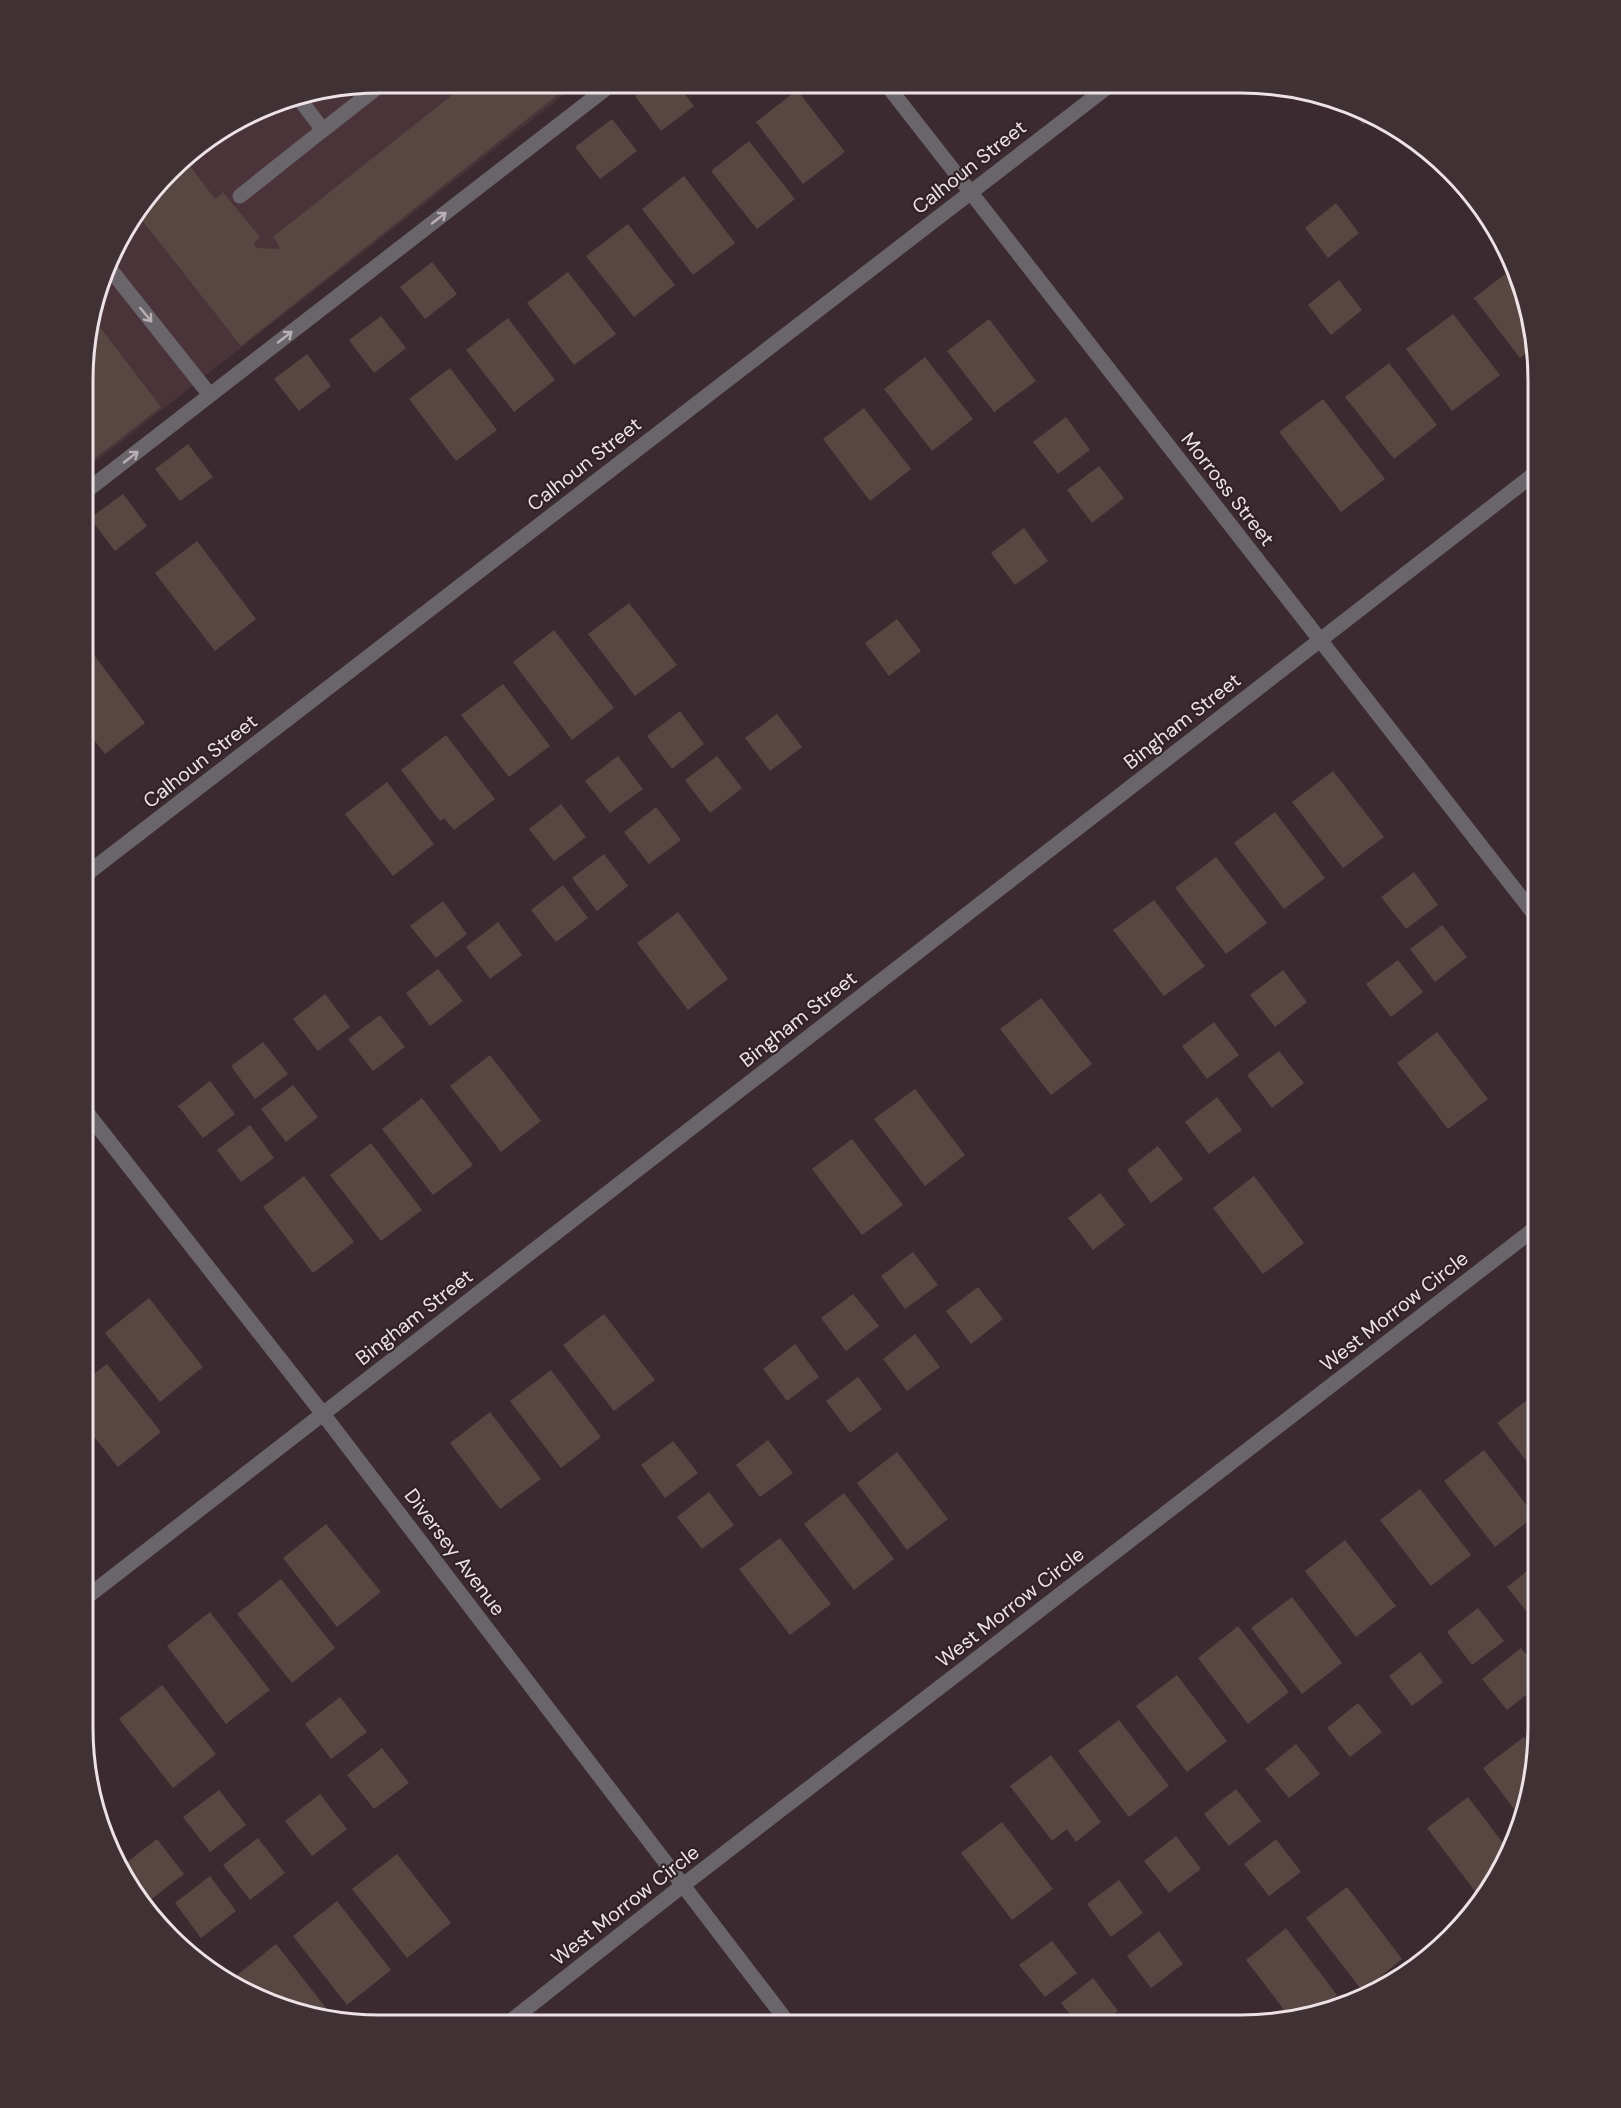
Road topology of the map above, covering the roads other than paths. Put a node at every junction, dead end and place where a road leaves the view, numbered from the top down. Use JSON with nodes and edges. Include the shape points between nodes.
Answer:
{"nodes":[{"id":1,"x":600,"y":93,"type":"edge"},
{"id":2,"x":893,"y":93,"type":"edge"},
{"id":3,"x":1100,"y":93,"type":"edge"},
{"id":4,"x":368,"y":94,"type":"edge"},
{"id":5,"x":303,"y":104,"type":"edge"},
{"id":6,"x":323,"y":130,"type":"junction"},
{"id":7,"x":970,"y":193,"type":"junction"},
{"id":8,"x":240,"y":196,"type":"dead end"},
{"id":9,"x":114,"y":274,"type":"edge"},
{"id":10,"x":210,"y":395,"type":"junction"},
{"id":11,"x":1528,"y":479,"type":"edge"},
{"id":12,"x":93,"y":486,"type":"edge"},
{"id":13,"x":1320,"y":640,"type":"junction"},
{"id":14,"x":93,"y":869,"type":"edge"},
{"id":15,"x":1528,"y":906,"type":"edge"},
{"id":16,"x":93,"y":1120,"type":"edge"},
{"id":17,"x":1528,"y":1234,"type":"edge"},
{"id":18,"x":323,"y":1414,"type":"junction"},
{"id":19,"x":93,"y":1592,"type":"edge"},
{"id":20,"x":682,"y":1886,"type":"junction"},
{"id":21,"x":519,"y":2015,"type":"edge"},
{"id":22,"x":782,"y":2015,"type":"edge"}],
"edges":[{"from":10,"to":1,"type":"street","one_way":true},
{"from":2,"to":7,"type":"street","name":"Morross Street"},
{"from":3,"to":7,"type":"street","name":"Calhoun Street"},
{"from":4,"to":6,"type":"street"},
{"from":5,"to":6,"type":"street"},
{"from":6,"to":8,"type":"street"},
{"from":7,"to":13,"type":"street","name":"Morross Street"},
{"from":7,"to":14,"type":"street","name":"Calhoun Street"},
{"from":9,"to":10,"type":"street","one_way":true},
{"from":12,"to":10,"type":"street","one_way":true},
{"from":11,"to":13,"type":"street","name":"Bingham Street"},
{"from":13,"to":15,"type":"street","name":"Morross Street"},
{"from":13,"to":18,"type":"street","name":"Bingham Street"},
{"from":16,"to":18,"type":"street","name":"Diversey Avenue"},
{"from":17,"to":20,"type":"street","name":"West Morrow Circle"},
{"from":18,"to":19,"type":"street","name":"Bingham Street"},
{"from":18,"to":20,"type":"street","name":"Diversey Avenue"},
{"from":20,"to":21,"type":"street","name":"West Morrow Circle"},
{"from":20,"to":22,"type":"street","name":"Diversey Avenue"}]}
